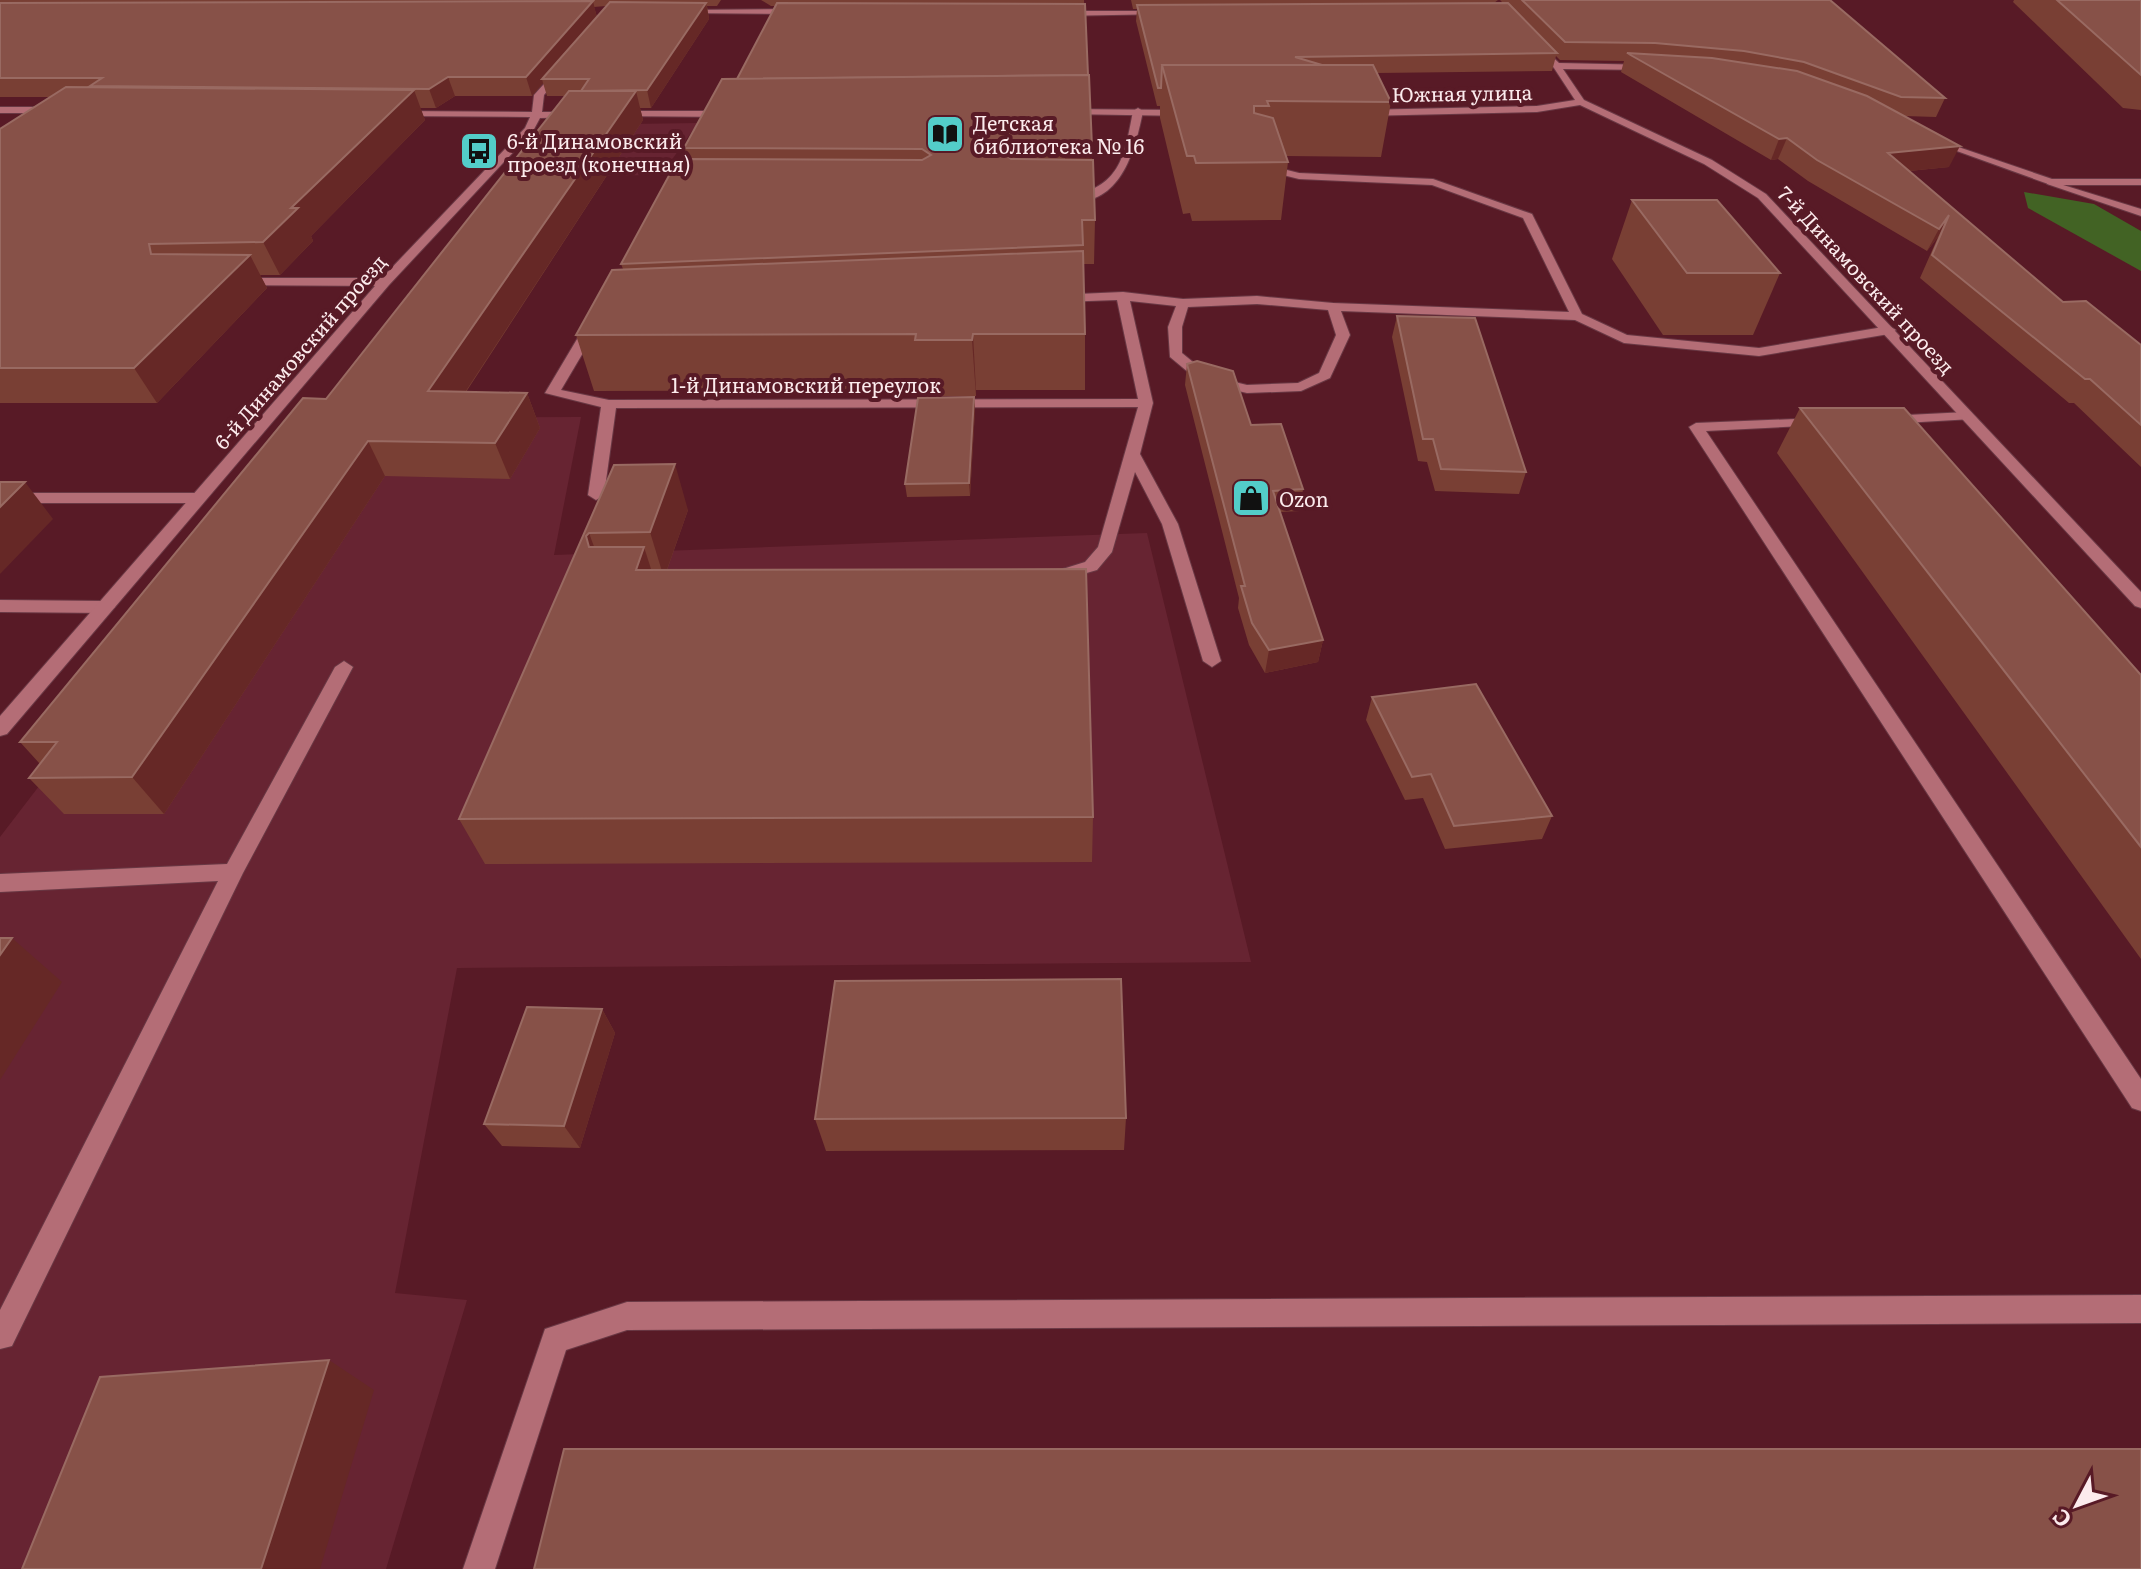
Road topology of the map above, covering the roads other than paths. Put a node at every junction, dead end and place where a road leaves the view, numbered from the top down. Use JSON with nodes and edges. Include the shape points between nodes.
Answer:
{"nodes":[{"id":1,"x":808,"y":12,"type":"edge"},
{"id":2,"x":673,"y":13,"type":"edge"},
{"id":3,"x":1043,"y":13,"type":"edge"},
{"id":4,"x":1182,"y":14,"type":"edge"},
{"id":5,"x":1527,"y":34,"type":"edge"},
{"id":6,"x":568,"y":60,"type":"edge"},
{"id":7,"x":1557,"y":66,"type":"junction"},
{"id":8,"x":1663,"y":67,"type":"edge"},
{"id":9,"x":1581,"y":102,"type":"junction"},
{"id":10,"x":0,"y":110,"type":"edge"},
{"id":11,"x":46,"y":110,"type":"junction"},
{"id":12,"x":60,"y":110,"type":"edge"},
{"id":13,"x":1138,"y":111,"type":"junction"},
{"id":14,"x":1050,"y":112,"type":"edge"},
{"id":15,"x":389,"y":113,"type":"edge"},
{"id":16,"x":740,"y":113,"type":"edge"},
{"id":17,"x":1201,"y":113,"type":"edge"},
{"id":18,"x":1344,"y":113,"type":"edge"},
{"id":19,"x":537,"y":114,"type":"junction"},
{"id":20,"x":600,"y":114,"type":"edge"},
{"id":21,"x":709,"y":114,"type":"junction"},
{"id":22,"x":584,"y":115,"type":"edge"},
{"id":23,"x":23,"y":125,"type":"edge"},
{"id":24,"x":703,"y":128,"type":"edge"},
{"id":25,"x":1925,"y":136,"type":"edge"},
{"id":26,"x":1255,"y":165,"type":"edge"},
{"id":27,"x":2051,"y":182,"type":"junction"},
{"id":28,"x":2141,"y":182,"type":"edge"},
{"id":29,"x":1058,"y":198,"type":"edge"},
{"id":30,"x":2141,"y":213,"type":"edge"},
{"id":31,"x":220,"y":282,"type":"edge"},
{"id":32,"x":385,"y":282,"type":"junction"},
{"id":33,"x":1123,"y":296,"type":"junction"},
{"id":34,"x":1044,"y":299,"type":"edge"},
{"id":35,"x":1183,"y":303,"type":"junction"},
{"id":36,"x":604,"y":305,"type":"edge"},
{"id":37,"x":1333,"y":307,"type":"junction"},
{"id":38,"x":1577,"y":316,"type":"junction"},
{"id":39,"x":596,"y":318,"type":"junction"},
{"id":40,"x":612,"y":318,"type":"edge"},
{"id":41,"x":1889,"y":330,"type":"junction"},
{"id":42,"x":1146,"y":403,"type":"junction"},
{"id":43,"x":609,"y":404,"type":"junction"},
{"id":44,"x":1967,"y":416,"type":"junction"},
{"id":45,"x":1872,"y":420,"type":"edge"},
{"id":46,"x":1840,"y":422,"type":"edge"},
{"id":47,"x":1133,"y":455,"type":"junction"},
{"id":48,"x":596,"y":495,"type":"dead end"},
{"id":49,"x":0,"y":498,"type":"edge"},
{"id":50,"x":197,"y":498,"type":"junction"},
{"id":51,"x":1040,"y":582,"type":"edge"},
{"id":52,"x":2141,"y":602,"type":"edge"},
{"id":53,"x":0,"y":606,"type":"edge"},
{"id":54,"x":106,"y":607,"type":"junction"},
{"id":55,"x":1212,"y":661,"type":"dead end"},
{"id":56,"x":344,"y":667,"type":"dead end"},
{"id":57,"x":0,"y":729,"type":"edge"},
{"id":58,"x":233,"y":872,"type":"junction"},
{"id":59,"x":0,"y":883,"type":"edge"},
{"id":60,"x":2141,"y":1100,"type":"edge"},
{"id":61,"x":2141,"y":1309,"type":"edge"},
{"id":62,"x":2,"y":1336,"type":"edge"},
{"id":63,"x":479,"y":1569,"type":"edge"}],
"edges":[{"from":1,"to":2,"type":"street"},
{"from":3,"to":4,"type":"street"},
{"from":5,"to":7,"type":"street"},
{"from":6,"to":19,"type":"street","name":"6-й Динамовский проезд","via":[[539,95]]},
{"from":7,"to":8,"type":"street"},
{"from":7,"to":9,"type":"street"},
{"from":9,"to":18,"type":"street","name":"Южная улица","via":[[1537,109]]},
{"from":9,"to":41,"type":"street","name":"7-й Динамовский проезд","via":[[1708,162],[1762,196]]},
{"from":10,"to":11,"type":"street"},
{"from":11,"to":12,"type":"street"},
{"from":11,"to":23,"type":"street"},
{"from":13,"to":14,"type":"street"},
{"from":13,"to":17,"type":"street"},
{"from":13,"to":29,"type":"street","via":[[1131,150],[1112,184],[1089,200]]},
{"from":15,"to":19,"type":"street"},
{"from":16,"to":21,"type":"street"},
{"from":19,"to":22,"type":"street"},
{"from":19,"to":32,"type":"street","name":"6-й Динамовский проезд","via":[[529,129]]},
{"from":20,"to":21,"type":"street"},
{"from":21,"to":24,"type":"street"},
{"from":25,"to":27,"type":"street"},
{"from":26,"to":38,"type":"street","via":[[1299,176],[1433,182],[1528,216]]},
{"from":27,"to":28,"type":"street"},
{"from":27,"to":30,"type":"street"},
{"from":31,"to":32,"type":"street"},
{"from":32,"to":50,"type":"street","name":"6-й Динамовский проезд"},
{"from":33,"to":34,"type":"street"},
{"from":33,"to":35,"type":"street"},
{"from":33,"to":42,"type":"street"},
{"from":35,"to":37,"type":"street","via":[[1257,300]]},
{"from":35,"to":37,"type":"street","via":[[1175,327],[1175,354],[1205,379],[1247,389],[1301,387],[1325,375],[1343,335]]},
{"from":36,"to":39,"type":"street"},
{"from":37,"to":38,"type":"street"},
{"from":38,"to":41,"type":"street","via":[[1624,339],[1759,352]]},
{"from":39,"to":40,"type":"street"},
{"from":39,"to":43,"type":"street","name":"1-й Динамовский переулок","via":[[552,393]]},
{"from":41,"to":44,"type":"street","name":"7-й Динамовский проезд"},
{"from":42,"to":43,"type":"street","name":"1-й Динамовский переулок"},
{"from":42,"to":47,"type":"street"},
{"from":43,"to":48,"type":"street"},
{"from":44,"to":45,"type":"street"},
{"from":44,"to":52,"type":"street","name":"7-й Динамовский проезд"},
{"from":46,"to":60,"type":"street","via":[[1696,427]]},
{"from":47,"to":51,"type":"street","via":[[1106,548],[1091,566]]},
{"from":47,"to":55,"type":"street","via":[[1170,524]]},
{"from":49,"to":50,"type":"street"},
{"from":50,"to":54,"type":"street","name":"6-й Динамовский проезд"},
{"from":53,"to":54,"type":"street"},
{"from":54,"to":57,"type":"street","name":"6-й Динамовский проезд"},
{"from":56,"to":58,"type":"street"},
{"from":58,"to":59,"type":"street"},
{"from":58,"to":62,"type":"street"},
{"from":61,"to":63,"type":"street","via":[[627,1316],[555,1339]]}]}
